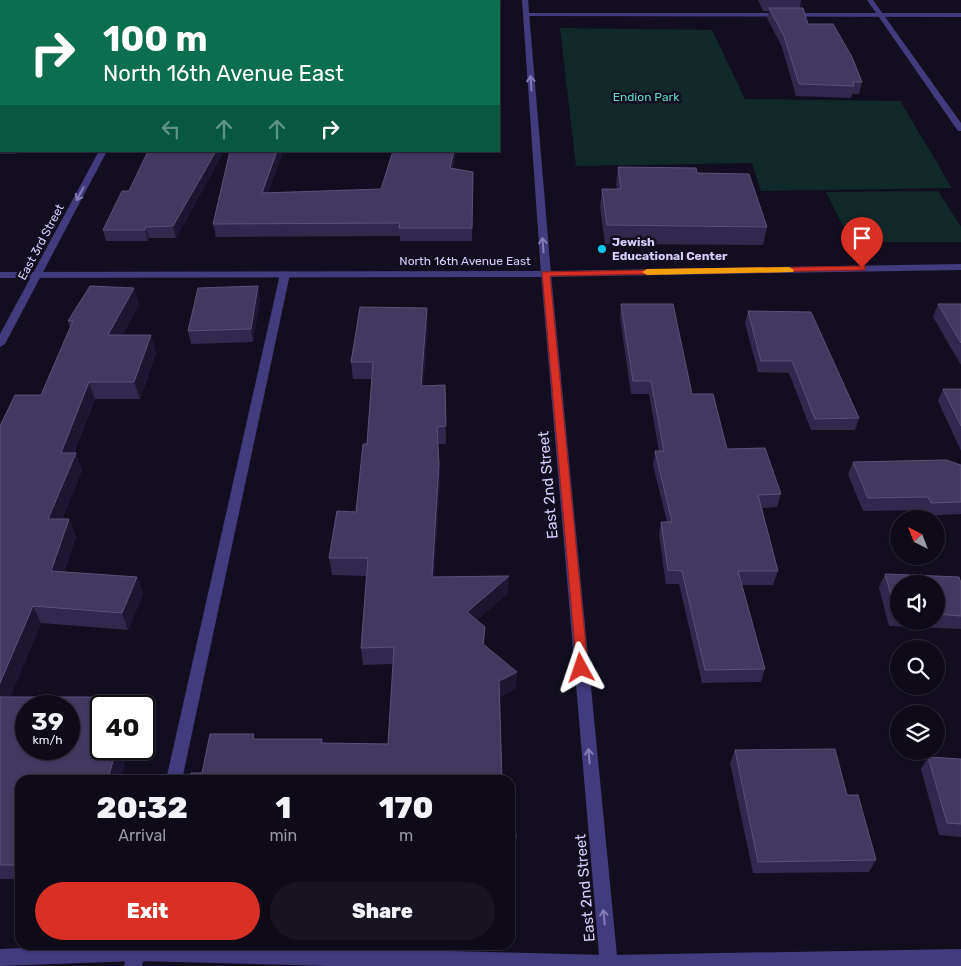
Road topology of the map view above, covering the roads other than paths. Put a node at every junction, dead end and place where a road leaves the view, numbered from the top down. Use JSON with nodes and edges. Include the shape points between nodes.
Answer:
{"nodes":[{"id":1,"x":525,"y":0,"type":"edge"},
{"id":2,"x":870,"y":0,"type":"edge"},
{"id":3,"x":526,"y":15,"type":"junction"},
{"id":4,"x":961,"y":15,"type":"edge"},
{"id":5,"x":881,"y":16,"type":"junction"},
{"id":6,"x":961,"y":128,"type":"edge"},
{"id":7,"x":102,"y":152,"type":"edge"},
{"id":8,"x":961,"y":267,"type":"edge"},
{"id":9,"x":285,"y":274,"type":"junction"},
{"id":10,"x":546,"y":274,"type":"junction"},
{"id":11,"x":0,"y":275,"type":"edge"},
{"id":12,"x":37,"y":275,"type":"junction"},
{"id":13,"x":0,"y":344,"type":"edge"},
{"id":14,"x":175,"y":775,"type":"edge"},
{"id":15,"x":135,"y":954,"type":"edge"},
{"id":16,"x":0,"y":958,"type":"edge"},
{"id":17,"x":961,"y":958,"type":"edge"},
{"id":18,"x":609,"y":965,"type":"edge"}],
"edges":[{"from":1,"to":3,"type":"street","name":"East 2nd Street"},
{"from":2,"to":5,"type":"street"},
{"from":3,"to":5,"type":"street"},
{"from":10,"to":3,"type":"street","name":"East 2nd Street","one_way":true},
{"from":4,"to":5,"type":"street"},
{"from":5,"to":6,"type":"street"},
{"from":7,"to":12,"type":"street","name":"East 3rd Street","one_way":true},
{"from":8,"to":10,"type":"street","name":"North 16th Avenue East"},
{"from":9,"to":10,"type":"street","name":"North 16th Avenue East"},
{"from":9,"to":12,"type":"street","name":"North 16th Avenue East"},
{"from":9,"to":14,"type":"street"},
{"from":18,"to":10,"type":"street","name":"East 2nd Street","one_way":true},
{"from":11,"to":12,"type":"street","name":"North 16th Avenue East"},
{"from":12,"to":13,"type":"street","name":"East 3rd Street"},
{"from":15,"to":16,"type":"street"},
{"from":15,"to":18,"type":"street"},
{"from":17,"to":18,"type":"street"}]}
